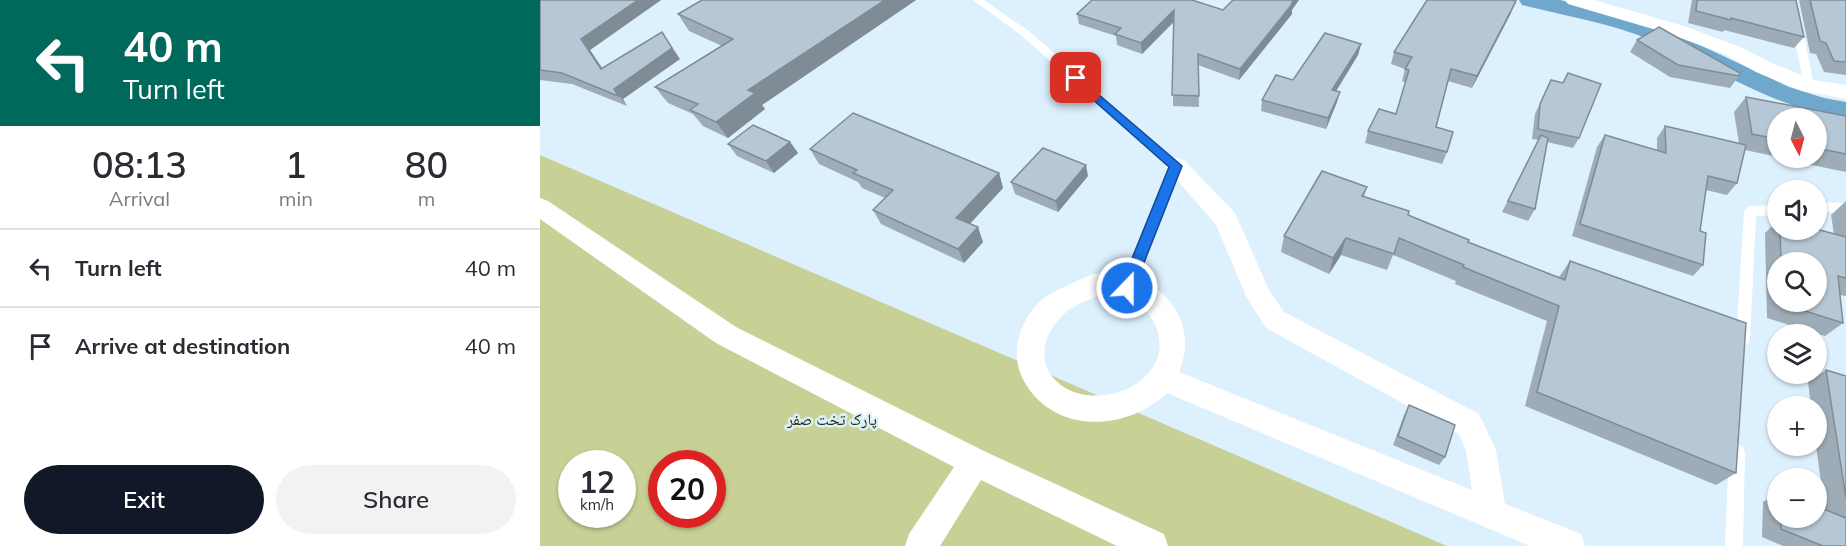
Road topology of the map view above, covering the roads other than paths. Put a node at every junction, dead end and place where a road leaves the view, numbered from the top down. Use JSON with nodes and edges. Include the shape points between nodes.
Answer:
{"nodes":[{"id":1,"x":978,"y":0,"type":"edge"},
{"id":2,"x":1574,"y":0,"type":"edge"},
{"id":3,"x":1792,"y":0,"type":"edge"},
{"id":4,"x":1809,"y":86,"type":"junction"},
{"id":5,"x":1846,"y":92,"type":"edge"},
{"id":6,"x":1176,"y":166,"type":"junction"},
{"id":7,"x":540,"y":207,"type":"edge"},
{"id":8,"x":1827,"y":207,"type":"edge"},
{"id":9,"x":1846,"y":208,"type":"edge"},
{"id":10,"x":1767,"y":210,"type":"edge"},
{"id":11,"x":1127,"y":288,"type":"junction"},
{"id":12,"x":1743,"y":353,"type":"edge"},
{"id":13,"x":1162,"y":378,"type":"junction"},
{"id":14,"x":1738,"y":435,"type":"edge"},
{"id":15,"x":975,"y":462,"type":"junction"},
{"id":16,"x":1491,"y":514,"type":"junction"},
{"id":17,"x":921,"y":546,"type":"edge"},
{"id":18,"x":1152,"y":546,"type":"edge"},
{"id":19,"x":1569,"y":546,"type":"edge"},
{"id":20,"x":1734,"y":546,"type":"edge"}],
"edges":[{"from":1,"to":6,"type":"lane","via":[[1026,34]]},
{"from":2,"to":4,"type":"street","via":[[1677,30]]},
{"from":3,"to":4,"type":"lane"},
{"from":4,"to":5,"type":"street"},
{"from":6,"to":11,"type":"lane"},
{"from":6,"to":16,"type":"street","via":[[1226,220],[1259,296],[1275,320],[1469,424],[1481,450]]},
{"from":7,"to":15,"type":"street","via":[[726,335]]},
{"from":8,"to":9,"type":"lane"},
{"from":10,"to":12,"type":"lane","via":[[1750,211]]},
{"from":11,"to":13,"type":"street","via":[[1138,290],[1155,302],[1168,318],[1174,337],[1172,358]]},
{"from":11,"to":13,"type":"street","via":[[1094,285],[1053,304],[1038,321],[1030,341],[1030,361],[1037,380],[1051,396],[1072,406],[1097,410],[1122,406],[1145,395]]},
{"from":13,"to":16,"type":"street"},
{"from":14,"to":20,"type":"lane"},
{"from":15,"to":17,"type":"street"},
{"from":15,"to":18,"type":"street"},
{"from":16,"to":19,"type":"street"}]}
